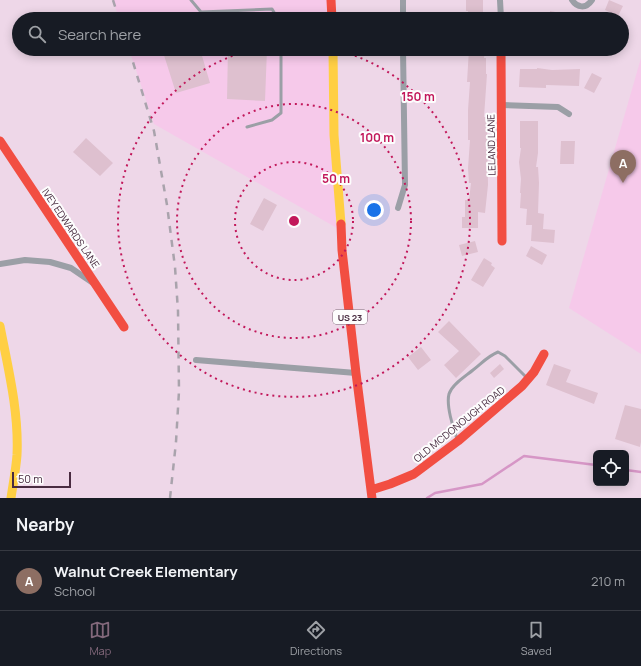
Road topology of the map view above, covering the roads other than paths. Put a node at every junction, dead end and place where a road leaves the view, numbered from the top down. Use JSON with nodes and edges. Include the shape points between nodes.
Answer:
{"nodes":[{"id":1,"x":191,"y":0,"type":"edge"},
{"id":2,"x":331,"y":0,"type":"edge"},
{"id":3,"x":403,"y":0,"type":"edge"},
{"id":4,"x":500,"y":0,"type":"edge"},
{"id":5,"x":572,"y":0,"type":"edge"},
{"id":6,"x":592,"y":0,"type":"edge"},
{"id":7,"x":201,"y":12,"type":"edge"},
{"id":8,"x":201,"y":12,"type":"edge"},
{"id":9,"x":274,"y":12,"type":"edge"},
{"id":10,"x":332,"y":12,"type":"edge"},
{"id":11,"x":403,"y":12,"type":"edge"},
{"id":12,"x":500,"y":12,"type":"edge"},
{"id":13,"x":281,"y":56,"type":"edge"},
{"id":14,"x":332,"y":56,"type":"edge"},
{"id":15,"x":403,"y":56,"type":"edge"},
{"id":16,"x":501,"y":56,"type":"edge"},
{"id":17,"x":501,"y":105,"type":"junction"},
{"id":18,"x":569,"y":114,"type":"dead end"},
{"id":19,"x":247,"y":127,"type":"dead end"},
{"id":20,"x":0,"y":141,"type":"edge"},
{"id":21,"x":398,"y":208,"type":"dead end"},
{"id":22,"x":502,"y":241,"type":"dead end"},
{"id":23,"x":0,"y":264,"type":"edge"},
{"id":24,"x":95,"y":285,"type":"junction"},
{"id":25,"x":0,"y":326,"type":"edge"},
{"id":26,"x":124,"y":327,"type":"dead end"},
{"id":27,"x":544,"y":354,"type":"dead end"},
{"id":28,"x":196,"y":360,"type":"dead end"},
{"id":29,"x":356,"y":373,"type":"junction"},
{"id":30,"x":528,"y":380,"type":"junction"},
{"id":31,"x":458,"y":441,"type":"junction"},
{"id":32,"x":372,"y":494,"type":"edge"},
{"id":33,"x":11,"y":498,"type":"edge"}],
"edges":[{"from":1,"to":8,"type":"lane"},
{"from":2,"to":10,"type":"street"},
{"from":3,"to":11,"type":"street"},
{"from":4,"to":12,"type":"street"},
{"from":5,"to":6,"type":"street","via":[[576,5],[583,7]]},
{"from":7,"to":9,"type":"lane","via":[[272,9]]},
{"from":13,"to":19,"type":"lane","via":[[281,113],[272,120]]},
{"from":14,"to":29,"type":"street","number":"US 23","via":[[334,135],[342,250]]},
{"from":15,"to":21,"type":"street","via":[[405,185]]},
{"from":16,"to":17,"type":"street","name":"LELAND LANE"},
{"from":17,"to":18,"type":"street","via":[[558,107]]},
{"from":17,"to":22,"type":"street","name":"LELAND LANE"},
{"from":20,"to":24,"type":"street","name":"IVEY EDWARDS LANE"},
{"from":23,"to":24,"type":"street","via":[[25,260],[50,262],[70,268]]},
{"from":24,"to":26,"type":"street","name":"IVEY EDWARDS LANE"},
{"from":25,"to":33,"type":"street","via":[[16,424],[17,456]]},
{"from":27,"to":30,"type":"street","name":"OLD MCDONOUGH ROAD"},
{"from":28,"to":29,"type":"street"},
{"from":29,"to":32,"type":"street","number":"US 23"},
{"from":30,"to":31,"type":"street","name":"OLD MCDONOUGH ROAD"},
{"from":30,"to":31,"type":"lane","via":[[498,352],[490,355],[454,386],[449,393],[449,405]]},
{"from":31,"to":32,"type":"street","name":"OLD MCDONOUGH ROAD","via":[[414,474]]}]}
